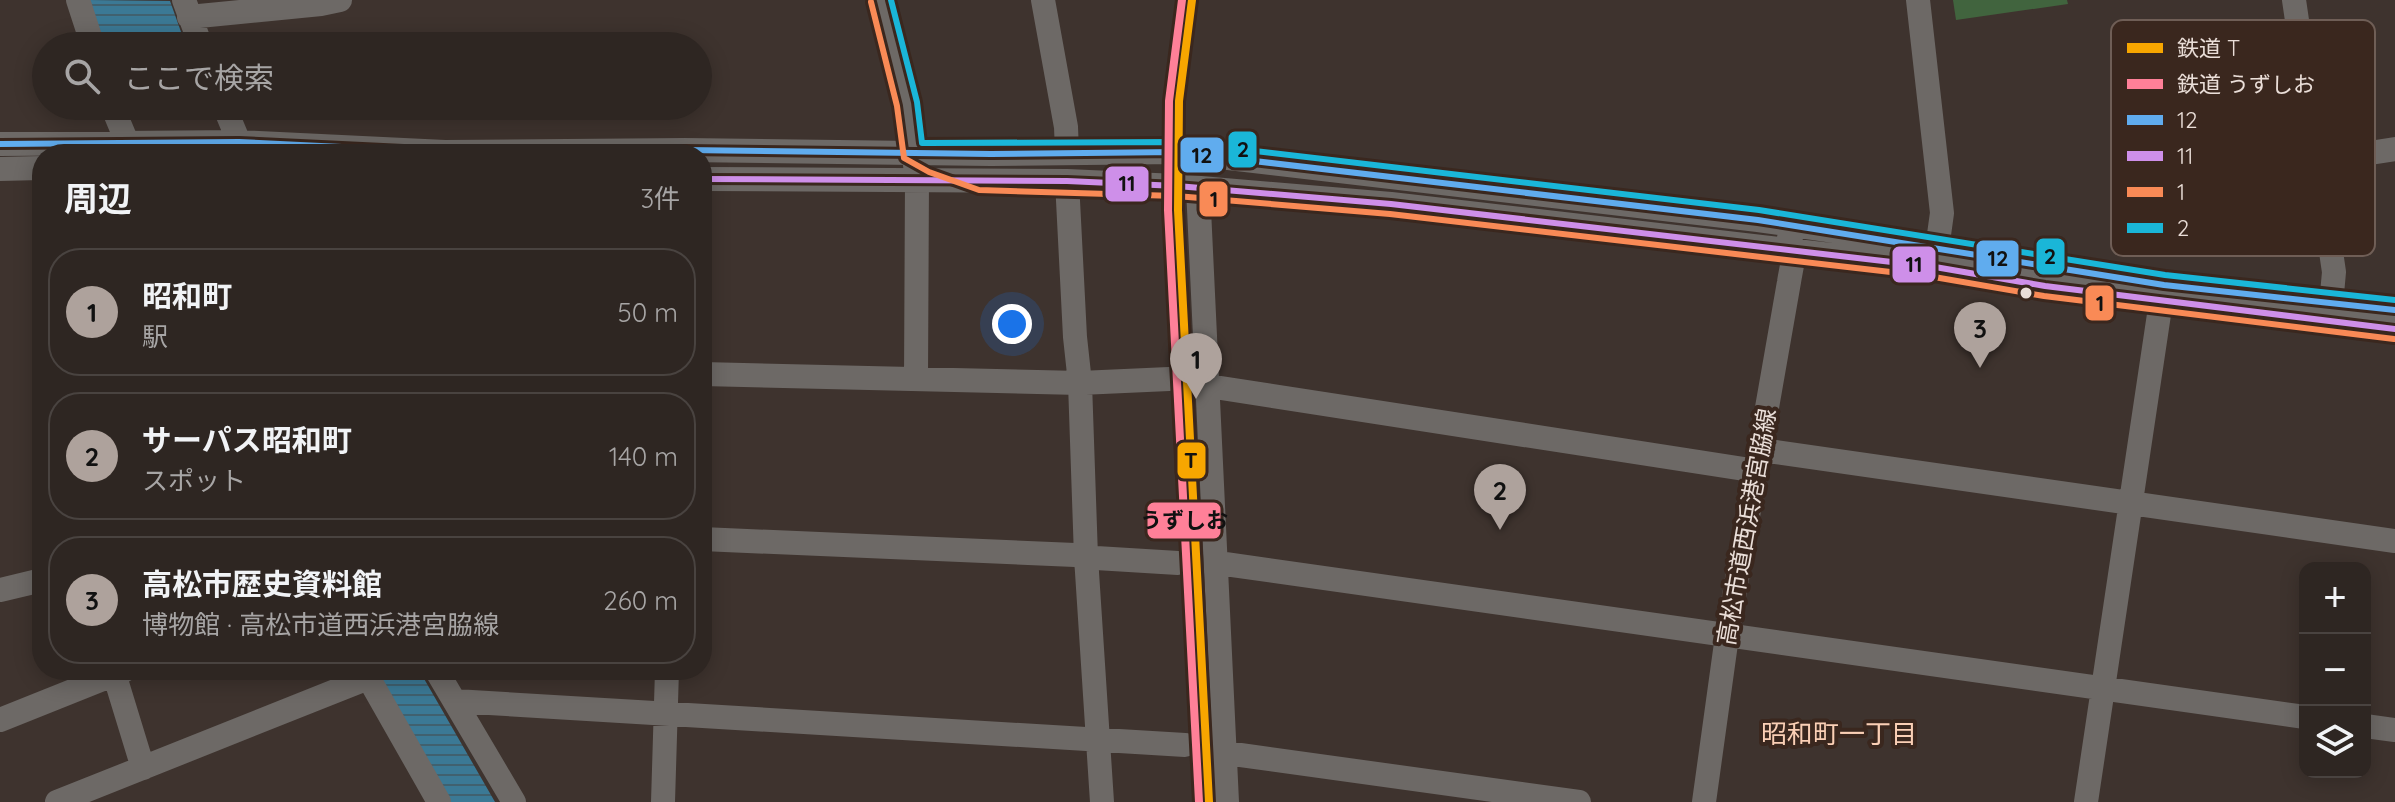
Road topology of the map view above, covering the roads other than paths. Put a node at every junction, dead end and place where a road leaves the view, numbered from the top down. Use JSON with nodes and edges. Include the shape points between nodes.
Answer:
{"nodes":[{"id":1,"x":78,"y":0,"type":"edge"},
{"id":2,"x":340,"y":0,"type":"edge"},
{"id":3,"x":881,"y":0,"type":"edge"},
{"id":4,"x":1043,"y":0,"type":"edge"},
{"id":5,"x":1918,"y":0,"type":"edge"},
{"id":6,"x":2294,"y":0,"type":"edge"},
{"id":7,"x":186,"y":6,"type":"edge"},
{"id":8,"x":2297,"y":20,"type":"edge"},
{"id":9,"x":88,"y":32,"type":"edge"},
{"id":10,"x":196,"y":32,"type":"edge"},
{"id":11,"x":119,"y":120,"type":"edge"},
{"id":12,"x":228,"y":120,"type":"edge"},
{"id":13,"x":0,"y":144,"type":"edge"},
{"id":14,"x":131,"y":144,"type":"edge"},
{"id":15,"x":234,"y":144,"type":"edge"},
{"id":16,"x":32,"y":145,"type":"edge"},
{"id":17,"x":2395,"y":149,"type":"edge"},
{"id":18,"x":712,"y":150,"type":"edge"},
{"id":19,"x":1067,"y":152,"type":"junction"},
{"id":20,"x":2375,"y":152,"type":"edge"},
{"id":21,"x":913,"y":153,"type":"junction"},
{"id":22,"x":32,"y":168,"type":"edge"},
{"id":23,"x":0,"y":169,"type":"edge"},
{"id":24,"x":712,"y":179,"type":"edge"},
{"id":25,"x":874,"y":180,"type":"junction"},
{"id":26,"x":917,"y":180,"type":"junction"},
{"id":27,"x":980,"y":180,"type":"junction"},
{"id":28,"x":1067,"y":181,"type":"junction"},
{"id":29,"x":1198,"y":188,"type":"junction"},
{"id":30,"x":1769,"y":222,"type":"junction"},
{"id":31,"x":1820,"y":230,"type":"junction"},
{"id":32,"x":1937,"y":249,"type":"junction"},
{"id":33,"x":1793,"y":252,"type":"junction"},
{"id":34,"x":2332,"y":256,"type":"edge"},
{"id":35,"x":2161,"y":301,"type":"junction"},
{"id":36,"x":2331,"y":305,"type":"junction"},
{"id":37,"x":2395,"y":310,"type":"edge"},
{"id":38,"x":2395,"y":329,"type":"edge"},
{"id":39,"x":712,"y":374,"type":"edge"},
{"id":40,"x":916,"y":379,"type":"junction"},
{"id":41,"x":1169,"y":379,"type":"dead end"},
{"id":42,"x":1080,"y":383,"type":"junction"},
{"id":43,"x":1208,"y":386,"type":"junction"},
{"id":44,"x":1759,"y":460,"type":"junction"},
{"id":45,"x":2130,"y":501,"type":"junction"},
{"id":46,"x":712,"y":539,"type":"edge"},
{"id":47,"x":2395,"y":541,"type":"edge"},
{"id":48,"x":1086,"y":557,"type":"junction"},
{"id":49,"x":1178,"y":563,"type":"dead end"},
{"id":50,"x":1218,"y":563,"type":"junction"},
{"id":51,"x":32,"y":582,"type":"edge"},
{"id":52,"x":0,"y":590,"type":"edge"},
{"id":53,"x":1727,"y":636,"type":"junction"},
{"id":54,"x":98,"y":680,"type":"edge"},
{"id":55,"x":119,"y":680,"type":"edge"},
{"id":56,"x":352,"y":680,"type":"edge"},
{"id":57,"x":369,"y":680,"type":"edge"},
{"id":58,"x":442,"y":680,"type":"edge"},
{"id":59,"x":667,"y":680,"type":"edge"},
{"id":60,"x":2102,"y":689,"type":"junction"},
{"id":61,"x":455,"y":701,"type":"junction"},
{"id":62,"x":666,"y":713,"type":"junction"},
{"id":63,"x":2299,"y":716,"type":"edge"},
{"id":64,"x":0,"y":720,"type":"edge"},
{"id":65,"x":2371,"y":727,"type":"edge"},
{"id":66,"x":2395,"y":730,"type":"edge"},
{"id":67,"x":1099,"y":740,"type":"junction"},
{"id":68,"x":1185,"y":745,"type":"dead end"},
{"id":69,"x":1226,"y":753,"type":"junction"},
{"id":70,"x":143,"y":768,"type":"junction"},
{"id":71,"x":57,"y":802,"type":"edge"},
{"id":72,"x":439,"y":802,"type":"edge"},
{"id":73,"x":514,"y":802,"type":"edge"},
{"id":74,"x":663,"y":802,"type":"edge"},
{"id":75,"x":1102,"y":802,"type":"edge"},
{"id":76,"x":1227,"y":802,"type":"edge"},
{"id":77,"x":1579,"y":802,"type":"edge"},
{"id":78,"x":1704,"y":802,"type":"edge"},
{"id":79,"x":2086,"y":802,"type":"edge"}],
"edges":[{"from":1,"to":9,"type":"street"},
{"from":2,"to":7,"type":"street"},
{"from":3,"to":21,"type":"street","via":[[907,104]]},
{"from":4,"to":19,"type":"street"},
{"from":5,"to":32,"type":"street","via":[[1942,213]]},
{"from":6,"to":8,"type":"street"},
{"from":7,"to":10,"type":"street"},
{"from":11,"to":14,"type":"street"},
{"from":12,"to":15,"type":"street"},
{"from":13,"to":16,"type":"street"},
{"from":17,"to":20,"type":"street"},
{"from":18,"to":21,"type":"street"},
{"from":19,"to":21,"type":"street"},
{"from":19,"to":30,"type":"street","via":[[1177,152]]},
{"from":21,"to":25,"type":"street","via":[[903,166]]},
{"from":21,"to":26,"type":"street"},
{"from":21,"to":27,"type":"street"},
{"from":22,"to":23,"type":"street"},
{"from":24,"to":25,"type":"street"},
{"from":25,"to":26,"type":"street"},
{"from":26,"to":27,"type":"street"},
{"from":26,"to":40,"type":"street"},
{"from":27,"to":28,"type":"street"},
{"from":28,"to":29,"type":"street"},
{"from":28,"to":42,"type":"street"},
{"from":29,"to":33,"type":"street","via":[[1391,204]]},
{"from":29,"to":43,"type":"street"},
{"from":30,"to":31,"type":"street"},
{"from":30,"to":33,"type":"street","via":[[1784,231]]},
{"from":31,"to":32,"type":"street"},
{"from":31,"to":33,"type":"street"},
{"from":32,"to":36,"type":"street"},
{"from":33,"to":35,"type":"street"},
{"from":33,"to":44,"type":"street","name":"高松市道西浜港宮脇線"},
{"from":34,"to":36,"type":"street"},
{"from":35,"to":38,"type":"street"},
{"from":35,"to":45,"type":"street"},
{"from":36,"to":37,"type":"street"},
{"from":39,"to":40,"type":"street"},
{"from":40,"to":42,"type":"street"},
{"from":41,"to":42,"type":"street"},
{"from":42,"to":48,"type":"street"},
{"from":43,"to":44,"type":"street"},
{"from":43,"to":50,"type":"street"},
{"from":44,"to":45,"type":"street"},
{"from":44,"to":53,"type":"street","name":"高松市道西浜港宮脇線"},
{"from":45,"to":47,"type":"street"},
{"from":45,"to":60,"type":"street"},
{"from":46,"to":48,"type":"street"},
{"from":48,"to":49,"type":"street"},
{"from":48,"to":67,"type":"street"},
{"from":50,"to":53,"type":"street"},
{"from":50,"to":69,"type":"street"},
{"from":51,"to":52,"type":"street"},
{"from":53,"to":60,"type":"street"},
{"from":53,"to":78,"type":"street","name":"高松市道西浜港宮脇線"},
{"from":54,"to":64,"type":"street"},
{"from":55,"to":70,"type":"street"},
{"from":56,"to":70,"type":"street"},
{"from":57,"to":72,"type":"street"},
{"from":58,"to":61,"type":"street"},
{"from":59,"to":62,"type":"street"},
{"from":60,"to":63,"type":"street"},
{"from":60,"to":79,"type":"street"},
{"from":61,"to":62,"type":"street"},
{"from":61,"to":73,"type":"street"},
{"from":62,"to":67,"type":"street"},
{"from":62,"to":74,"type":"street"},
{"from":65,"to":66,"type":"street"},
{"from":67,"to":68,"type":"street"},
{"from":67,"to":75,"type":"street"},
{"from":69,"to":76,"type":"street"},
{"from":69,"to":77,"type":"street"},
{"from":70,"to":71,"type":"street"}]}
